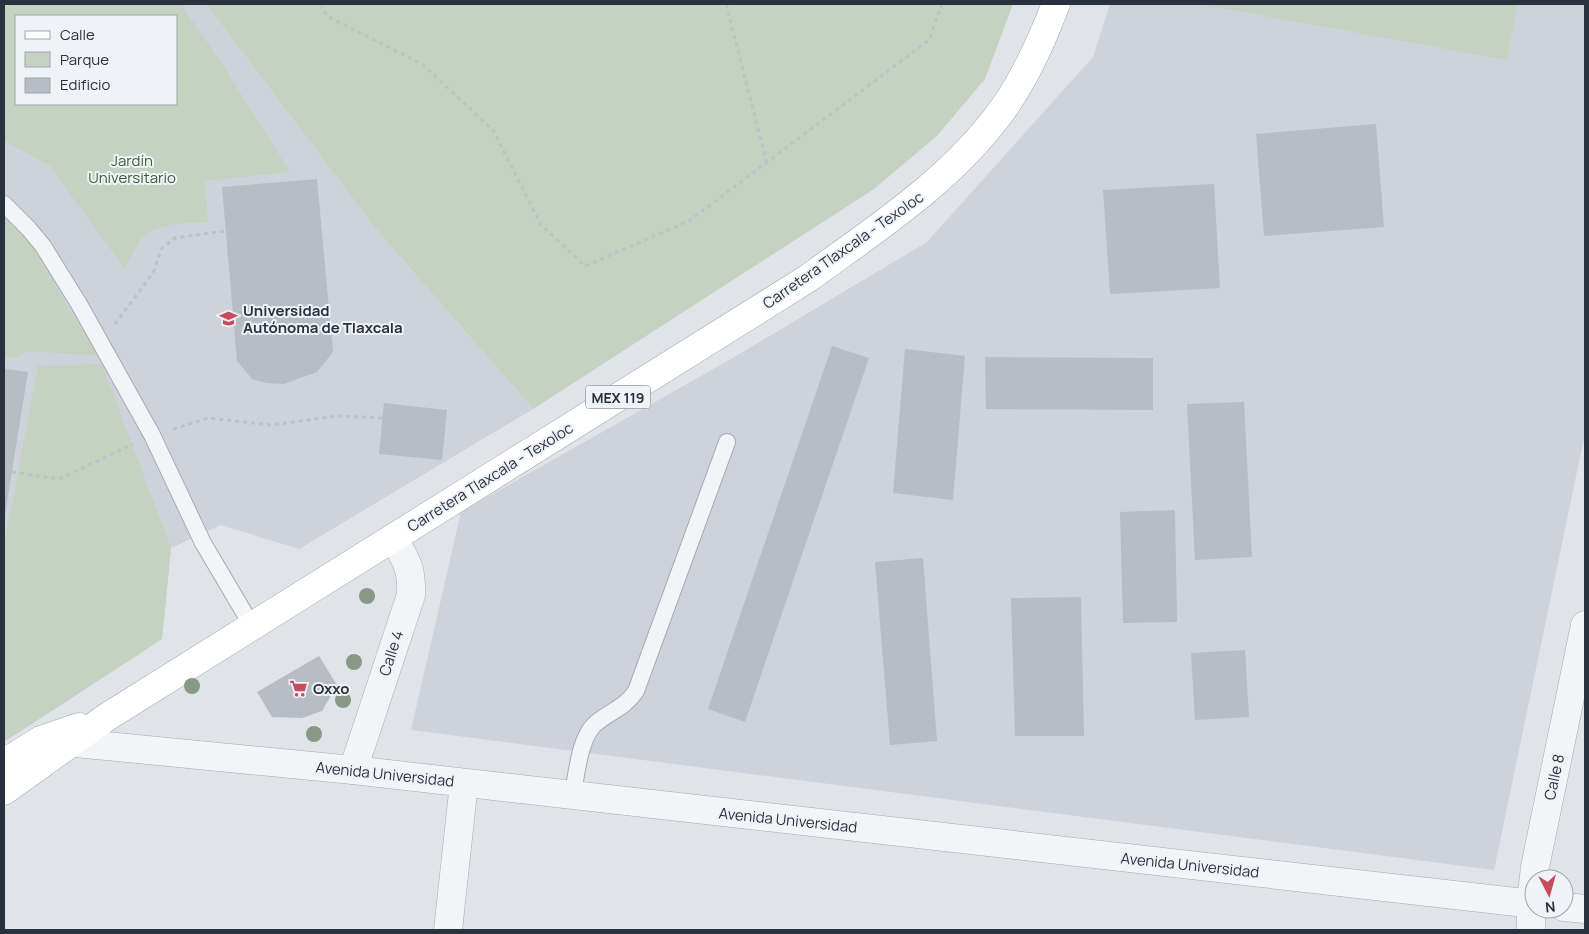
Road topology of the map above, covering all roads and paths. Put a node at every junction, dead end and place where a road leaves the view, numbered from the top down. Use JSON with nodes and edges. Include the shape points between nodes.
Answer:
{"nodes":[{"id":1,"x":322,"y":4,"type":"edge"},
{"id":2,"x":726,"y":4,"type":"edge"},
{"id":3,"x":942,"y":4,"type":"edge"},
{"id":4,"x":1056,"y":4,"type":"edge"},
{"id":5,"x":766,"y":164,"type":"junction"},
{"id":6,"x":4,"y":204,"type":"edge"},
{"id":7,"x":225,"y":231,"type":"dead end"},
{"id":8,"x":101,"y":343,"type":"junction"},
{"id":9,"x":383,"y":418,"type":"dead end"},
{"id":10,"x":152,"y":435,"type":"junction"},
{"id":11,"x":727,"y":442,"type":"dead end"},
{"id":12,"x":12,"y":472,"type":"dead end"},
{"id":13,"x":392,"y":538,"type":"junction"},
{"id":14,"x":1585,"y":625,"type":"edge"},
{"id":15,"x":252,"y":626,"type":"junction"},
{"id":16,"x":107,"y":718,"type":"junction"},
{"id":17,"x":41,"y":740,"type":"junction"},
{"id":18,"x":73,"y":742,"type":"junction"},
{"id":19,"x":4,"y":763,"type":"edge"},
{"id":20,"x":353,"y":770,"type":"junction"},
{"id":21,"x":464,"y":783,"type":"junction"},
{"id":22,"x":4,"y":791,"type":"edge"},
{"id":23,"x":572,"y":796,"type":"junction"},
{"id":24,"x":1535,"y":869,"type":"edge"},
{"id":25,"x":1524,"y":903,"type":"edge"},
{"id":26,"x":448,"y":930,"type":"edge"}],
"edges":[{"from":1,"to":5,"type":"path","via":[[326,16],[422,64],[493,130],[541,225],[585,266],[689,221]]},
{"from":2,"to":5,"type":"path"},
{"from":3,"to":5,"type":"path","via":[[929,40]]},
{"from":4,"to":13,"type":"main road","name":"Carretera Tlaxcala - Texoloc","number":"MEX 119","via":[[1041,42],[1004,108],[976,143],[930,188],[807,279]]},
{"from":6,"to":8,"type":"lane","via":[[43,246]]},
{"from":7,"to":8,"type":"path","via":[[175,238],[162,248],[153,273]]},
{"from":8,"to":10,"type":"lane"},
{"from":9,"to":10,"type":"path","via":[[337,416],[271,425],[208,418]]},
{"from":10,"to":12,"type":"path","via":[[59,479]]},
{"from":10,"to":15,"type":"lane","via":[[203,543]]},
{"from":11,"to":23,"type":"lane","via":[[636,691],[623,706],[610,712],[587,734]]},
{"from":13,"to":15,"type":"main road","name":"Carretera Tlaxcala - Texoloc","number":"MEX 119"},
{"from":13,"to":20,"type":"street","name":"Calle 4","via":[[408,564],[412,578],[411,595]]},
{"from":14,"to":24,"type":"street","name":"Calle 8"},
{"from":15,"to":16,"type":"main road","name":"Carretera Tlaxcala - Texoloc","number":"MEX 119"},
{"from":16,"to":17,"type":"main road","name":"Carretera Tlaxcala - Texoloc","number":"MEX 119"},
{"from":16,"to":18,"type":"main road","name":"Carretera Tlaxcala - Texoloc","number":"MEX 119"},
{"from":17,"to":18,"type":"street","name":"Avenida Universidad"},
{"from":17,"to":19,"type":"main road","name":"Carretera Tlaxcala - Texoloc","number":"MEX 119"},
{"from":18,"to":20,"type":"street","name":"Avenida Universidad"},
{"from":18,"to":22,"type":"main road","name":"Carretera Tlaxcala - Texoloc","number":"MEX 119"},
{"from":20,"to":21,"type":"street","name":"Avenida Universidad"},
{"from":21,"to":23,"type":"street","name":"Avenida Universidad"},
{"from":21,"to":26,"type":"street"},
{"from":23,"to":25,"type":"street","name":"Avenida Universidad"}]}
